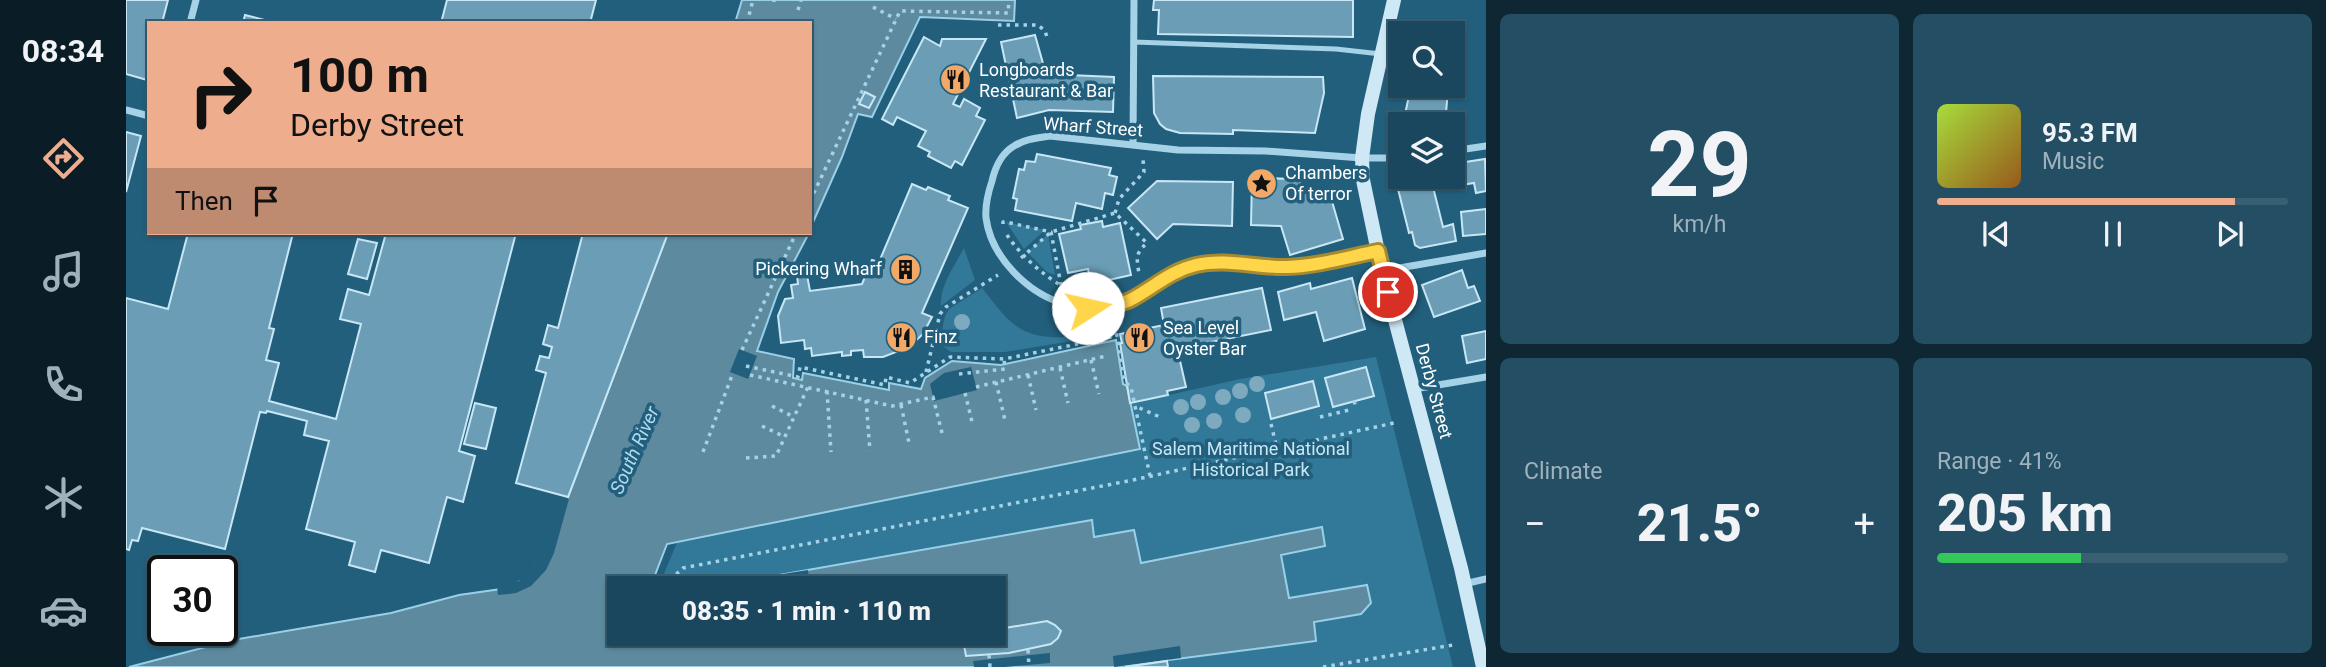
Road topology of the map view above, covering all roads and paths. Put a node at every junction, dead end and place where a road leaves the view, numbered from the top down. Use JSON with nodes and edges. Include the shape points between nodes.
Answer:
{"nodes":[{"id":1,"x":196,"y":0,"type":"edge"},
{"id":2,"x":753,"y":0,"type":"edge"},
{"id":3,"x":801,"y":0,"type":"edge"},
{"id":4,"x":1009,"y":0,"type":"edge"},
{"id":5,"x":1135,"y":0,"type":"edge"},
{"id":6,"x":1394,"y":0,"type":"edge"},
{"id":7,"x":873,"y":7,"type":"dead end"},
{"id":8,"x":798,"y":10,"type":"dead end"},
{"id":9,"x":896,"y":19,"type":"junction"},
{"id":10,"x":191,"y":21,"type":"edge"},
{"id":11,"x":748,"y":21,"type":"edge"},
{"id":12,"x":998,"y":25,"type":"dead end"},
{"id":13,"x":1047,"y":37,"type":"dead end"},
{"id":14,"x":1133,"y":42,"type":"junction"},
{"id":15,"x":1381,"y":54,"type":"junction"},
{"id":16,"x":126,"y":110,"type":"edge"},
{"id":17,"x":147,"y":115,"type":"edge"},
{"id":18,"x":1133,"y":144,"type":"junction"},
{"id":19,"x":1142,"y":146,"type":"junction"},
{"id":20,"x":1486,"y":146,"type":"edge"},
{"id":21,"x":1465,"y":149,"type":"edge"},
{"id":22,"x":1363,"y":158,"type":"junction"},
{"id":23,"x":1388,"y":158,"type":"edge"},
{"id":24,"x":812,"y":197,"type":"edge"},
{"id":25,"x":1115,"y":213,"type":"junction"},
{"id":26,"x":1051,"y":232,"type":"junction"},
{"id":27,"x":795,"y":235,"type":"edge"},
{"id":28,"x":1378,"y":251,"type":"junction"},
{"id":29,"x":1486,"y":253,"type":"edge"},
{"id":30,"x":1023,"y":255,"type":"junction"},
{"id":31,"x":1010,"y":267,"type":"junction"},
{"id":32,"x":1382,"y":271,"type":"junction"},
{"id":33,"x":1139,"y":278,"type":"dead end"},
{"id":34,"x":1061,"y":285,"type":"junction"},
{"id":35,"x":1073,"y":292,"type":"dead end"},
{"id":36,"x":1115,"y":325,"type":"dead end"},
{"id":37,"x":1117,"y":336,"type":"junction"},
{"id":38,"x":742,"y":350,"type":"dead end"},
{"id":39,"x":1106,"y":356,"type":"dead end"},
{"id":40,"x":1004,"y":359,"type":"junction"},
{"id":41,"x":1090,"y":360,"type":"junction"},
{"id":42,"x":746,"y":366,"type":"dead end"},
{"id":43,"x":1060,"y":368,"type":"junction"},
{"id":44,"x":926,"y":372,"type":"junction"},
{"id":45,"x":733,"y":373,"type":"dead end"},
{"id":46,"x":750,"y":374,"type":"dead end"},
{"id":47,"x":959,"y":374,"type":"dead end"},
{"id":48,"x":1028,"y":374,"type":"junction"},
{"id":49,"x":1486,"y":377,"type":"edge"},
{"id":50,"x":996,"y":382,"type":"junction"},
{"id":51,"x":807,"y":387,"type":"junction"},
{"id":52,"x":976,"y":387,"type":"dead end"},
{"id":53,"x":1414,"y":389,"type":"junction"},
{"id":54,"x":827,"y":391,"type":"junction"},
{"id":55,"x":965,"y":393,"type":"dead end"},
{"id":56,"x":1099,"y":394,"type":"dead end"},
{"id":57,"x":866,"y":400,"type":"junction"},
{"id":58,"x":1354,"y":401,"type":"dead end"},
{"id":59,"x":1068,"y":403,"type":"dead end"},
{"id":60,"x":901,"y":405,"type":"junction"},
{"id":61,"x":772,"y":406,"type":"dead end"},
{"id":62,"x":1135,"y":406,"type":"junction"},
{"id":63,"x":1356,"y":408,"type":"dead end"},
{"id":64,"x":1036,"y":410,"type":"dead end"},
{"id":65,"x":1349,"y":410,"type":"dead end"},
{"id":66,"x":794,"y":417,"type":"junction"},
{"id":67,"x":1160,"y":417,"type":"dead end"},
{"id":68,"x":1320,"y":417,"type":"dead end"},
{"id":69,"x":1005,"y":420,"type":"dead end"},
{"id":70,"x":1271,"y":424,"type":"dead end"},
{"id":71,"x":1394,"y":424,"type":"dead end"},
{"id":72,"x":762,"y":426,"type":"dead end"},
{"id":73,"x":973,"y":426,"type":"dead end"},
{"id":74,"x":942,"y":433,"type":"dead end"},
{"id":75,"x":785,"y":437,"type":"junction"},
{"id":76,"x":909,"y":443,"type":"dead end"},
{"id":77,"x":1277,"y":449,"type":"junction"},
{"id":78,"x":870,"y":451,"type":"dead end"},
{"id":79,"x":831,"y":452,"type":"dead end"},
{"id":80,"x":703,"y":453,"type":"dead end"},
{"id":81,"x":746,"y":458,"type":"dead end"},
{"id":82,"x":1150,"y":476,"type":"junction"},
{"id":83,"x":674,"y":576,"type":"edge"},
{"id":84,"x":1486,"y":579,"type":"edge"},
{"id":85,"x":1464,"y":584,"type":"junction"},
{"id":86,"x":1453,"y":645,"type":"dead end"},
{"id":87,"x":1028,"y":650,"type":"dead end"},
{"id":88,"x":989,"y":654,"type":"dead end"},
{"id":89,"x":990,"y":667,"type":"edge"},
{"id":90,"x":1029,"y":667,"type":"edge"},
{"id":91,"x":1323,"y":667,"type":"edge"},
{"id":92,"x":1483,"y":667,"type":"edge"}],
"edges":[{"from":1,"to":10,"type":"street"},
{"from":2,"to":11,"type":"path"},
{"from":3,"to":8,"type":"path"},
{"from":4,"to":9,"type":"path","via":[[1008,13],[900,10]]},
{"from":5,"to":14,"type":"street"},
{"from":6,"to":15,"type":"main road","name":"Derby Street"},
{"from":7,"to":9,"type":"path"},
{"from":9,"to":24,"type":"path"},
{"from":12,"to":13,"type":"path","via":[[1038,25]]},
{"from":14,"to":15,"type":"lane"},
{"from":14,"to":18,"type":"street"},
{"from":15,"to":22,"type":"main road","name":"Derby Street"},
{"from":16,"to":17,"type":"street"},
{"from":18,"to":19,"type":"street","name":"Wharf Street"},
{"from":18,"to":31,"type":"street","name":"Wharf Street","via":[[1050,136],[1013,146],[993,177],[986,218]]},
{"from":19,"to":22,"type":"street","name":"Wharf Street"},
{"from":19,"to":25,"type":"path","via":[[1144,172],[1119,200]]},
{"from":20,"to":21,"type":"street"},
{"from":22,"to":23,"type":"street","name":"Wharf Street"},
{"from":22,"to":28,"type":"main road","name":"Derby Street","via":[[1366,201]]},
{"from":25,"to":26,"type":"path"},
{"from":25,"to":33,"type":"path","via":[[1147,243],[1136,260]]},
{"from":26,"to":30,"type":"path"},
{"from":26,"to":30,"type":"path","via":[[1003,222],[1004,231]]},
{"from":26,"to":34,"type":"path"},
{"from":27,"to":38,"type":"path"},
{"from":28,"to":31,"type":"street","name":"Wharf Street","via":[[1287,267],[1199,264],[1178,270],[1127,301],[1088,308],[1042,295]]},
{"from":28,"to":32,"type":"main road","name":"Derby Street"},
{"from":29,"to":32,"type":"street"},
{"from":30,"to":31,"type":"path"},
{"from":30,"to":34,"type":"path"},
{"from":31,"to":44,"type":"path","via":[[940,314]]},
{"from":32,"to":53,"type":"main road","name":"Derby Street"},
{"from":34,"to":35,"type":"path"},
{"from":36,"to":37,"type":"path"},
{"from":37,"to":40,"type":"path"},
{"from":37,"to":62,"type":"path","via":[[1125,382],[1131,387]]},
{"from":39,"to":41,"type":"path"},
{"from":40,"to":44,"type":"path","via":[[950,357]]},
{"from":40,"to":47,"type":"path","via":[[1005,369]]},
{"from":41,"to":43,"type":"path"},
{"from":41,"to":56,"type":"path"},
{"from":42,"to":44,"type":"path","via":[[798,377],[800,367],[885,385],[886,377],[910,383]]},
{"from":43,"to":48,"type":"path"},
{"from":43,"to":59,"type":"path"},
{"from":45,"to":80,"type":"path"},
{"from":46,"to":51,"type":"path"},
{"from":48,"to":50,"type":"path"},
{"from":48,"to":64,"type":"path"},
{"from":49,"to":53,"type":"street"},
{"from":50,"to":52,"type":"path"},
{"from":50,"to":69,"type":"path"},
{"from":51,"to":54,"type":"path"},
{"from":51,"to":66,"type":"path"},
{"from":53,"to":85,"type":"main road","name":"Derby Street"},
{"from":54,"to":57,"type":"path"},
{"from":54,"to":79,"type":"path"},
{"from":55,"to":73,"type":"path"},
{"from":57,"to":60,"type":"path"},
{"from":57,"to":78,"type":"path"},
{"from":58,"to":63,"type":"path"},
{"from":60,"to":74,"type":"path","via":[[933,397]]},
{"from":60,"to":76,"type":"path"},
{"from":61,"to":66,"type":"path"},
{"from":62,"to":67,"type":"path"},
{"from":62,"to":82,"type":"path"},
{"from":65,"to":68,"type":"path"},
{"from":66,"to":75,"type":"path"},
{"from":70,"to":77,"type":"path"},
{"from":71,"to":77,"type":"path"},
{"from":72,"to":75,"type":"path"},
{"from":75,"to":81,"type":"path","via":[[776,456]]},
{"from":77,"to":82,"type":"path"},
{"from":82,"to":83,"type":"path","via":[[682,568]]},
{"from":84,"to":85,"type":"street"},
{"from":85,"to":92,"type":"main road","name":"Derby Street"},
{"from":86,"to":91,"type":"path"},
{"from":87,"to":90,"type":"path"},
{"from":88,"to":89,"type":"path"}]}
